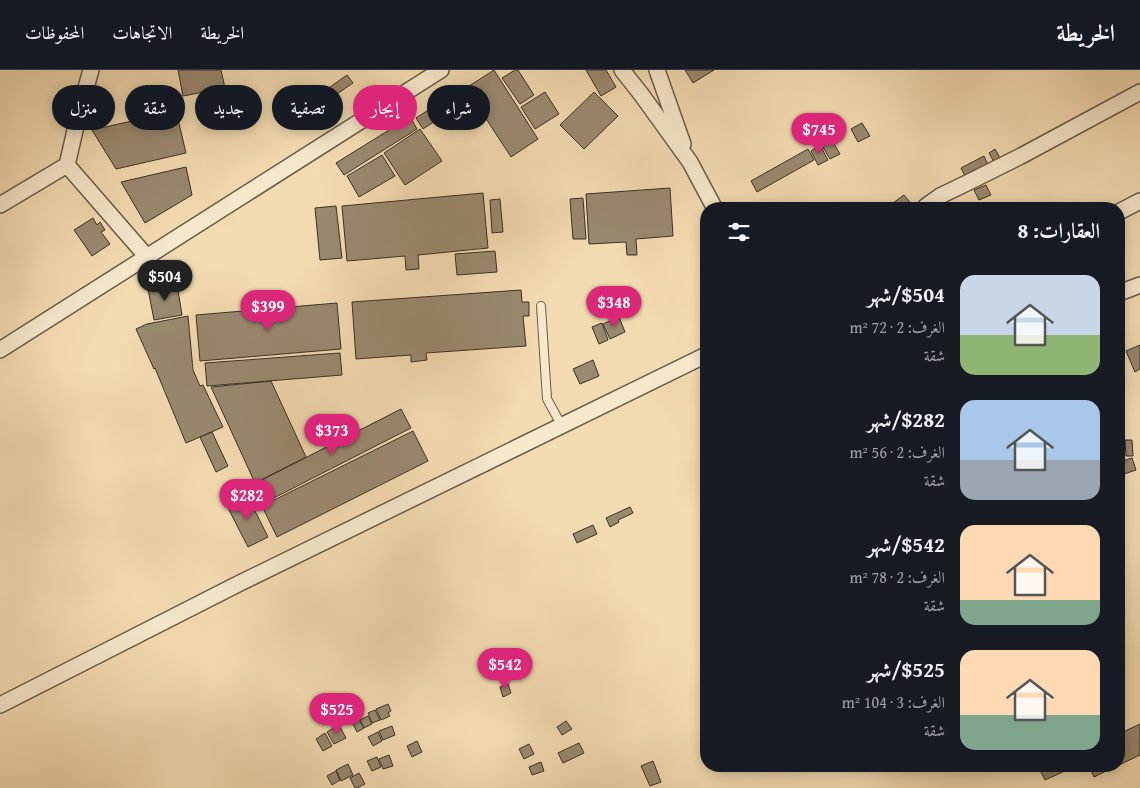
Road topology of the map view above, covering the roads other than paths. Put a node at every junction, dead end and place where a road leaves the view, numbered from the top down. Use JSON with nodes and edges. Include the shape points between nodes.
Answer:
{"nodes":[{"id":1,"x":91,"y":70,"type":"edge"},
{"id":2,"x":441,"y":70,"type":"edge"},
{"id":3,"x":622,"y":70,"type":"edge"},
{"id":4,"x":656,"y":70,"type":"edge"},
{"id":5,"x":1140,"y":92,"type":"edge"},
{"id":6,"x":690,"y":162,"type":"junction"},
{"id":7,"x":67,"y":165,"type":"junction"},
{"id":8,"x":1140,"y":201,"type":"edge"},
{"id":9,"x":711,"y":202,"type":"edge"},
{"id":10,"x":932,"y":202,"type":"edge"},
{"id":11,"x":0,"y":205,"type":"edge"},
{"id":12,"x":1125,"y":209,"type":"edge"},
{"id":13,"x":147,"y":257,"type":"junction"},
{"id":14,"x":1140,"y":285,"type":"edge"},
{"id":15,"x":1125,"y":291,"type":"edge"},
{"id":16,"x":541,"y":306,"type":"dead end"},
{"id":17,"x":0,"y":350,"type":"edge"},
{"id":18,"x":700,"y":358,"type":"edge"},
{"id":19,"x":562,"y":426,"type":"junction"},
{"id":20,"x":0,"y":705,"type":"edge"}],
"edges":[{"from":1,"to":7,"type":"street"},
{"from":2,"to":13,"type":"street"},
{"from":3,"to":6,"type":"street"},
{"from":4,"to":6,"type":"street"},
{"from":5,"to":10,"type":"street"},
{"from":6,"to":9,"type":"street"},
{"from":7,"to":11,"type":"street"},
{"from":7,"to":13,"type":"street"},
{"from":8,"to":12,"type":"street"},
{"from":13,"to":17,"type":"street"},
{"from":14,"to":15,"type":"street"},
{"from":16,"to":19,"type":"lane","via":[[547,399]]},
{"from":18,"to":19,"type":"street"},
{"from":19,"to":20,"type":"street","via":[[240,583]]}]}
